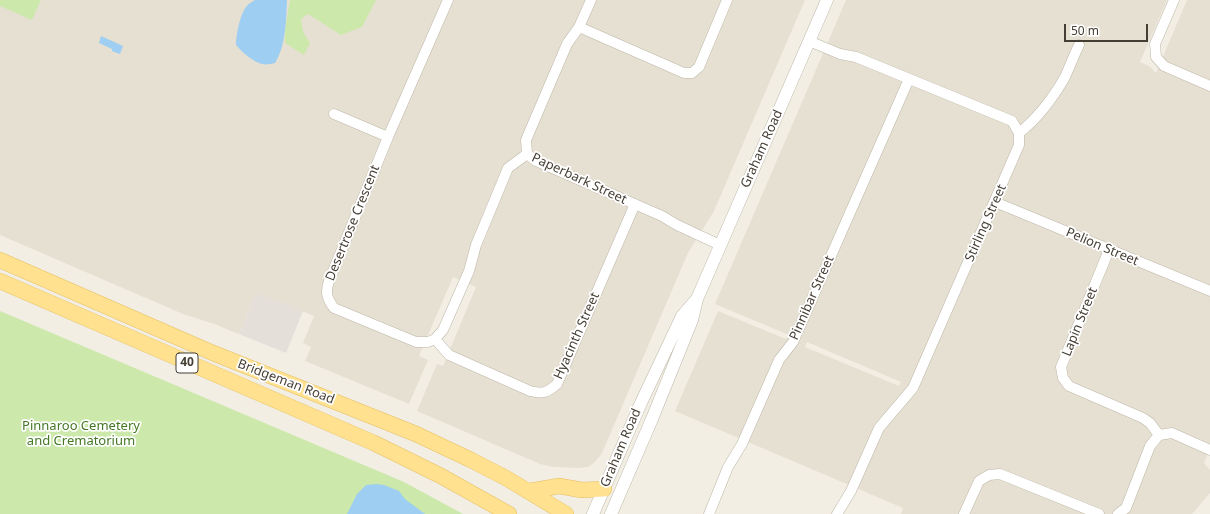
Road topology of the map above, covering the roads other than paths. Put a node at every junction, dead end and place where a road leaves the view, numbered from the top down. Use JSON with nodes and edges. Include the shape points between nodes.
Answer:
{"nodes":[{"id":1,"x":448,"y":0,"type":"edge"},
{"id":2,"x":591,"y":0,"type":"edge"},
{"id":3,"x":727,"y":0,"type":"edge"},
{"id":4,"x":827,"y":0,"type":"edge"},
{"id":5,"x":1174,"y":0,"type":"edge"},
{"id":6,"x":579,"y":27,"type":"junction"},
{"id":7,"x":809,"y":41,"type":"junction"},
{"id":8,"x":1079,"y":44,"type":"dead end"},
{"id":9,"x":909,"y":79,"type":"junction"},
{"id":10,"x":1210,"y":86,"type":"edge"},
{"id":11,"x":334,"y":114,"type":"dead end"},
{"id":12,"x":1019,"y":133,"type":"junction"},
{"id":13,"x":388,"y":137,"type":"junction"},
{"id":14,"x":527,"y":154,"type":"junction"},
{"id":15,"x":995,"y":202,"type":"junction"},
{"id":16,"x":635,"y":204,"type":"junction"},
{"id":17,"x":720,"y":245,"type":"junction"},
{"id":18,"x":1109,"y":250,"type":"junction"},
{"id":19,"x":0,"y":260,"type":"edge"},
{"id":20,"x":0,"y":281,"type":"edge"},
{"id":21,"x":1210,"y":291,"type":"edge"},
{"id":22,"x":697,"y":299,"type":"junction"},
{"id":23,"x":435,"y":339,"type":"junction"},
{"id":24,"x":382,"y":420,"type":"junction"},
{"id":25,"x":1159,"y":436,"type":"junction"},
{"id":26,"x":374,"y":443,"type":"junction"},
{"id":27,"x":1210,"y":450,"type":"edge"},
{"id":28,"x":604,"y":489,"type":"junction"},
{"id":29,"x":530,"y":492,"type":"junction"},
{"id":30,"x":509,"y":514,"type":"edge"},
{"id":31,"x":566,"y":514,"type":"edge"},
{"id":32,"x":592,"y":514,"type":"edge"},
{"id":33,"x":611,"y":514,"type":"edge"},
{"id":34,"x":709,"y":514,"type":"edge"},
{"id":35,"x":836,"y":514,"type":"edge"},
{"id":36,"x":964,"y":514,"type":"edge"},
{"id":37,"x":1099,"y":514,"type":"edge"},
{"id":38,"x":1118,"y":514,"type":"edge"}],
"edges":[{"from":1,"to":13,"type":"street","name":"Desertrose Crescent"},
{"from":2,"to":6,"type":"street","name":"Paperbark Street"},
{"from":3,"to":6,"type":"street","via":[[699,67],[692,73],[684,73]]},
{"from":4,"to":7,"type":"street","name":"Graham Road"},
{"from":5,"to":10,"type":"street","via":[[1155,44],[1156,57],[1164,66]]},
{"from":6,"to":14,"type":"street","name":"Paperbark Street","via":[[567,44],[526,140]]},
{"from":7,"to":9,"type":"street"},
{"from":7,"to":17,"type":"street","name":"Graham Road"},
{"from":8,"to":12,"type":"street","via":[[1065,76],[1052,97],[1033,122]]},
{"from":9,"to":12,"type":"street","via":[[1012,122]]},
{"from":9,"to":34,"type":"street","name":"Pinnibar Street","via":[[793,342],[779,360],[742,444],[728,467]]},
{"from":11,"to":13,"type":"street"},
{"from":12,"to":15,"type":"street","name":"Stirling Street","via":[[1019,145]]},
{"from":13,"to":23,"type":"street","name":"Desertrose Crescent","via":[[329,281],[327,297],[334,308],[416,342]]},
{"from":14,"to":16,"type":"street","name":"Paperbark Street","via":[[536,161]]},
{"from":14,"to":23,"type":"street","via":[[508,168],[476,245],[469,271],[443,330]]},
{"from":15,"to":18,"type":"street","name":"Pelion Street"},
{"from":15,"to":35,"type":"street","name":"Stirling Street","via":[[913,388],[879,428],[851,491]]},
{"from":16,"to":17,"type":"street","name":"Paperbark Street"},
{"from":16,"to":23,"type":"street","name":"Hyacinth Street","via":[[557,384],[549,391],[540,394],[530,391],[449,355]]},
{"from":17,"to":22,"type":"street","name":"Graham Road"},
{"from":18,"to":21,"type":"street","name":"Pelion Street"},
{"from":18,"to":25,"type":"street","name":"Lapin Street","via":[[1061,367],[1063,378],[1069,386],[1143,418]]},
{"from":19,"to":24,"type":"main road","name":"Bridgeman Road","number":"40","via":[[264,375]]},
{"from":20,"to":26,"type":"main road","name":"Bridgeman Road","number":"40"},
{"from":22,"to":28,"type":"street","name":"Graham Road","via":[[682,316],[640,404]]},
{"from":22,"to":33,"type":"street","name":"Graham Road","via":[[692,320]]},
{"from":24,"to":26,"type":"main road"},
{"from":24,"to":29,"type":"main road","name":"Bridgeman Road","number":"40","via":[[471,460]]},
{"from":25,"to":27,"type":"street","via":[[1172,433]]},
{"from":25,"to":38,"type":"street","via":[[1150,446],[1126,508]]},
{"from":26,"to":30,"type":"main road","name":"Bridgeman Road","number":"40"},
{"from":28,"to":29,"type":"main road","via":[[582,490],[559,486]]},
{"from":28,"to":32,"type":"street","name":"Graham Road"},
{"from":29,"to":31,"type":"main road","name":"Bridgeman Road","number":"40"},
{"from":36,"to":37,"type":"street","via":[[978,481],[989,474],[1000,474]]}]}
